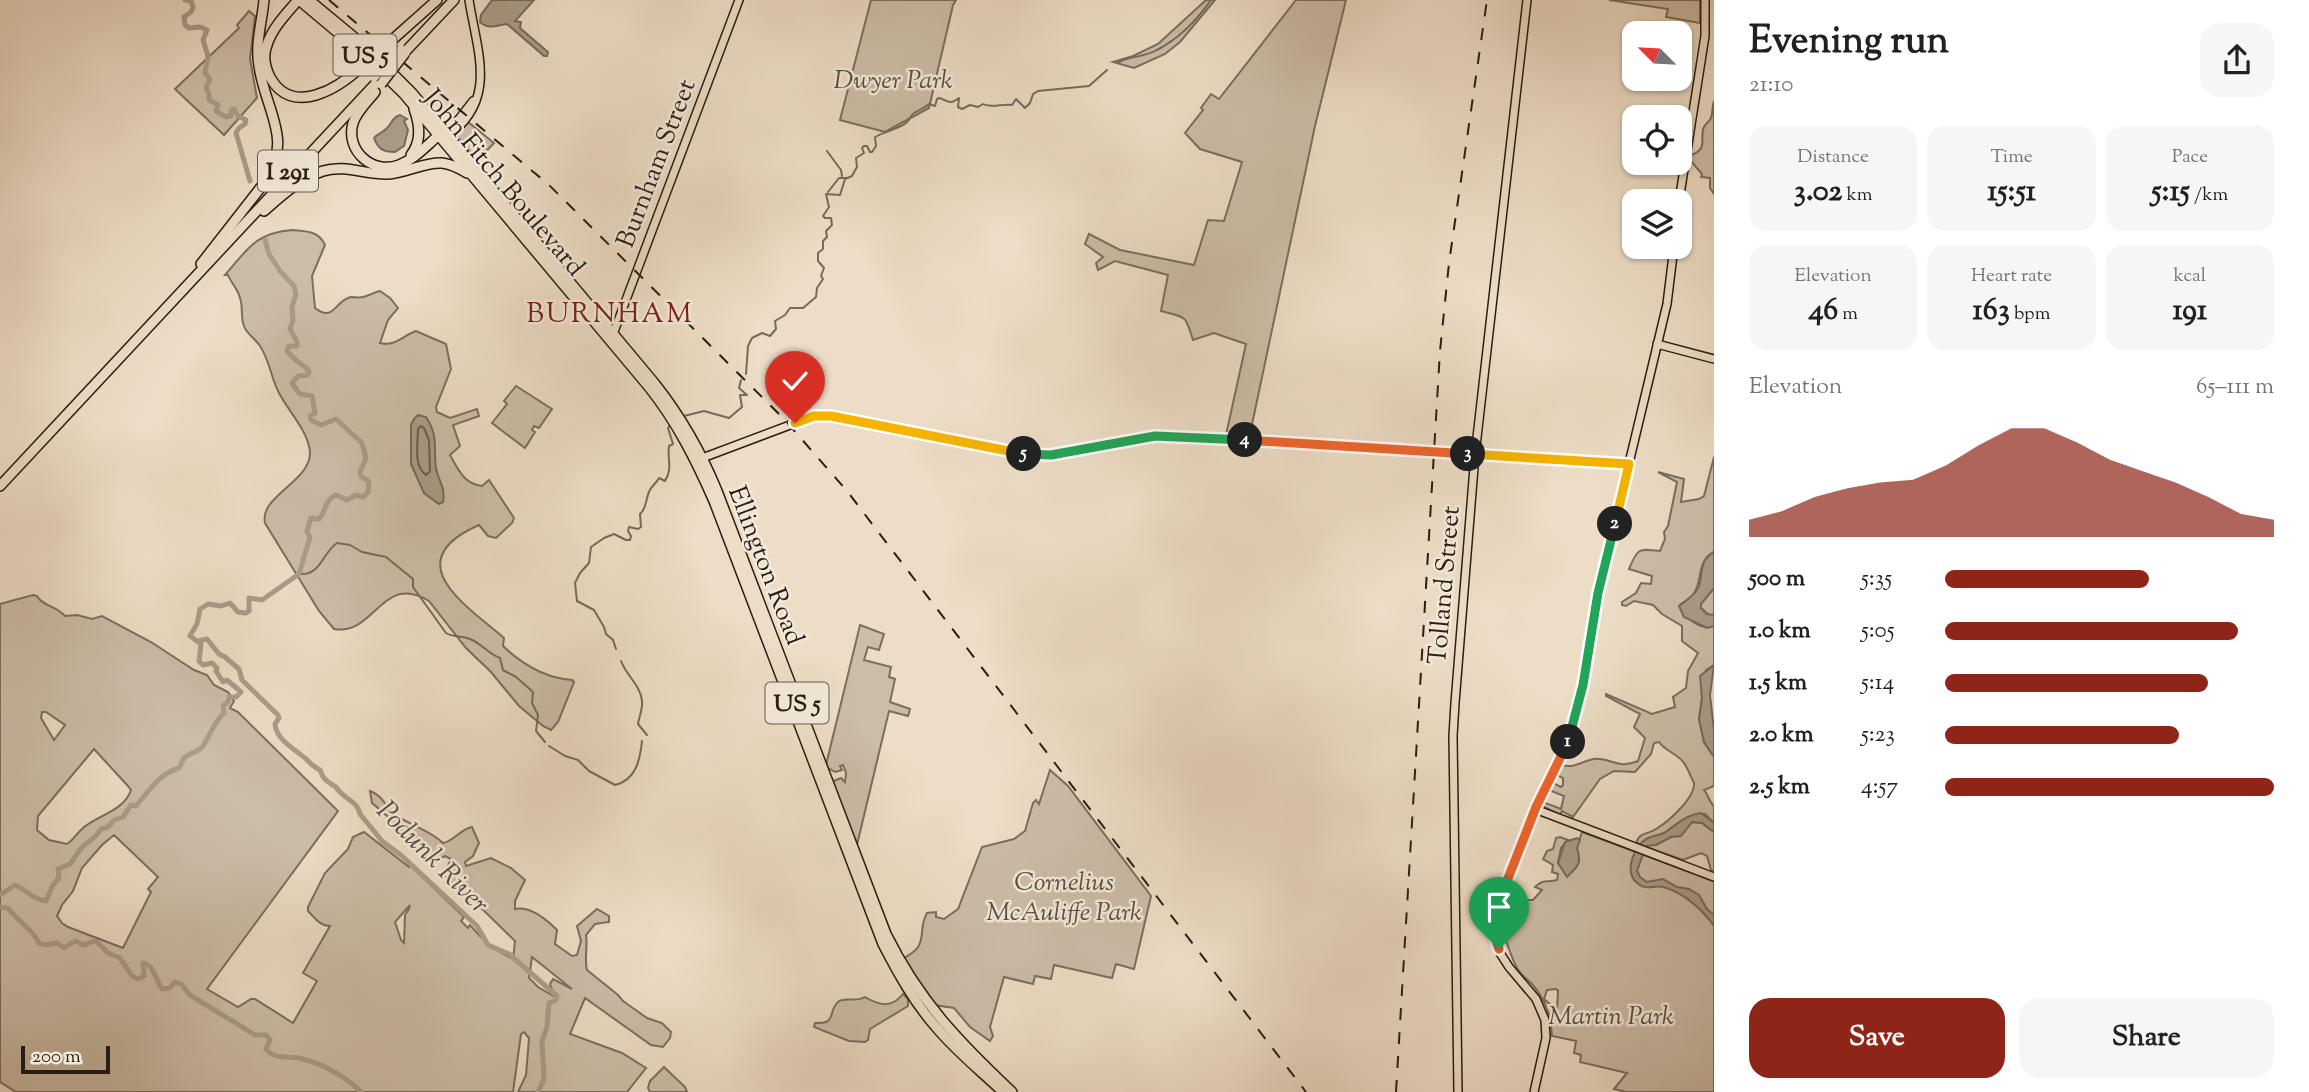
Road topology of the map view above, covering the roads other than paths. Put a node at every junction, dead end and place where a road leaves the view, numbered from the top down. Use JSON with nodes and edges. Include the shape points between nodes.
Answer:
{"nodes":[{"id":1,"x":264,"y":0,"type":"edge"},
{"id":2,"x":292,"y":0,"type":"edge"},
{"id":3,"x":298,"y":0,"type":"edge"},
{"id":4,"x":309,"y":0,"type":"edge"},
{"id":5,"x":437,"y":0,"type":"edge"},
{"id":6,"x":446,"y":0,"type":"edge"},
{"id":7,"x":454,"y":0,"type":"edge"},
{"id":8,"x":470,"y":0,"type":"edge"},
{"id":9,"x":739,"y":0,"type":"edge"},
{"id":10,"x":1527,"y":0,"type":"edge"},
{"id":11,"x":1705,"y":0,"type":"edge"},
{"id":12,"x":404,"y":51,"type":"junction"},
{"id":13,"x":258,"y":53,"type":"junction"},
{"id":14,"x":378,"y":81,"type":"junction"},
{"id":15,"x":410,"y":101,"type":"junction"},
{"id":16,"x":443,"y":135,"type":"junction"},
{"id":17,"x":394,"y":170,"type":"junction"},
{"id":18,"x":475,"y":178,"type":"junction"},
{"id":19,"x":1681,"y":189,"type":"edge"},
{"id":20,"x":499,"y":202,"type":"junction"},
{"id":21,"x":223,"y":248,"type":"junction"},
{"id":22,"x":1673,"y":259,"type":"edge"},
{"id":23,"x":201,"y":264,"type":"junction"},
{"id":24,"x":612,"y":338,"type":"junction"},
{"id":25,"x":1657,"y":344,"type":"junction"},
{"id":26,"x":1714,"y":359,"type":"edge"},
{"id":27,"x":114,"y":360,"type":"junction"},
{"id":28,"x":104,"y":372,"type":"junction"},
{"id":29,"x":1475,"y":455,"type":"junction"},
{"id":30,"x":700,"y":460,"type":"junction"},
{"id":31,"x":1629,"y":464,"type":"junction"},
{"id":32,"x":0,"y":479,"type":"edge"},
{"id":33,"x":0,"y":486,"type":"edge"},
{"id":34,"x":1535,"y":809,"type":"junction"},
{"id":35,"x":1714,"y":877,"type":"edge"},
{"id":36,"x":889,"y":948,"type":"junction"},
{"id":37,"x":1003,"y":1092,"type":"edge"},
{"id":38,"x":1012,"y":1092,"type":"edge"},
{"id":39,"x":1458,"y":1092,"type":"edge"},
{"id":40,"x":1534,"y":1092,"type":"edge"}],
"edges":[{"from":1,"to":13,"type":"highway"},
{"from":2,"to":13,"type":"highway","via":[[265,34]]},
{"from":3,"to":5,"type":"highway","bridge":true,"via":[[266,47],[266,68],[276,85],[292,95],[314,96],[335,88]]},
{"from":3,"to":15,"type":"highway","name":"John Fitch Boulevard","number":"US 5","via":[[366,56]]},
{"from":4,"to":16,"type":"highway","name":"John Fitch Boulevard","number":"US 5","via":[[387,67]]},
{"from":6,"to":12,"type":"highway"},
{"from":7,"to":12,"type":"highway"},
{"from":8,"to":16,"type":"main road","via":[[481,69],[478,95],[469,116]]},
{"from":9,"to":24,"type":"main road","name":"Burnham Street"},
{"from":10,"to":29,"type":"main road","name":"Tolland Street"},
{"from":11,"to":19,"type":"main road","via":[[1704,41]]},
{"from":12,"to":14,"type":"highway","bridge":true},
{"from":13,"to":23,"type":"highway","via":[[278,134],[276,160],[265,183]]},
{"from":14,"to":17,"type":"highway","via":[[357,116],[352,138],[364,160]]},
{"from":14,"to":21,"type":"highway","number":"I 291"},
{"from":14,"to":23,"type":"highway","number":"I 291"},
{"from":15,"to":16,"type":"highway","name":"John Fitch Boulevard","number":"US 5"},
{"from":15,"to":17,"type":"highway","via":[[419,125],[418,143]]},
{"from":16,"to":17,"type":"highway","via":[[415,162]]},
{"from":16,"to":18,"type":"highway","name":"John Fitch Boulevard","number":"US 5"},
{"from":16,"to":20,"type":"highway","name":"John Fitch Boulevard","number":"US 5"},
{"from":17,"to":18,"type":"highway","via":[[444,163]]},
{"from":17,"to":21,"type":"highway","via":[[379,174],[340,168],[316,174],[289,189]]},
{"from":18,"to":20,"type":"highway","name":"John Fitch Boulevard","number":"US 5"},
{"from":20,"to":24,"type":"highway","name":"John Fitch Boulevard","number":"US 5"},
{"from":21,"to":27,"type":"highway","number":"I 291"},
{"from":22,"to":25,"type":"main road"},
{"from":23,"to":27,"type":"highway","number":"I 291"},
{"from":24,"to":30,"type":"highway","name":"Ellington Road","number":"US 5"},
{"from":25,"to":26,"type":"main road"},
{"from":25,"to":31,"type":"main road"},
{"from":27,"to":28,"type":"highway","number":"I 291"},
{"from":28,"to":32,"type":"highway","number":"I 291"},
{"from":28,"to":33,"type":"highway","number":"I 291"},
{"from":29,"to":30,"type":"main road","via":[[1169,435],[1051,455],[1023,454],[822,416]]},
{"from":29,"to":31,"type":"main road"},
{"from":29,"to":39,"type":"main road","name":"Tolland Street","via":[[1453,736]]},
{"from":30,"to":36,"type":"highway","name":"Ellington Road","number":"US 5","via":[[869,912]]},
{"from":31,"to":34,"type":"main road","via":[[1598,593],[1581,698],[1568,740]]},
{"from":34,"to":35,"type":"main road"},
{"from":34,"to":40,"type":"main road","via":[[1494,924],[1500,953],[1536,999],[1545,1020],[1546,1038]]},
{"from":36,"to":37,"type":"highway","number":"US 5","via":[[920,1008]]},
{"from":36,"to":38,"type":"highway","number":"US 5","via":[[953,1035]]}]}
